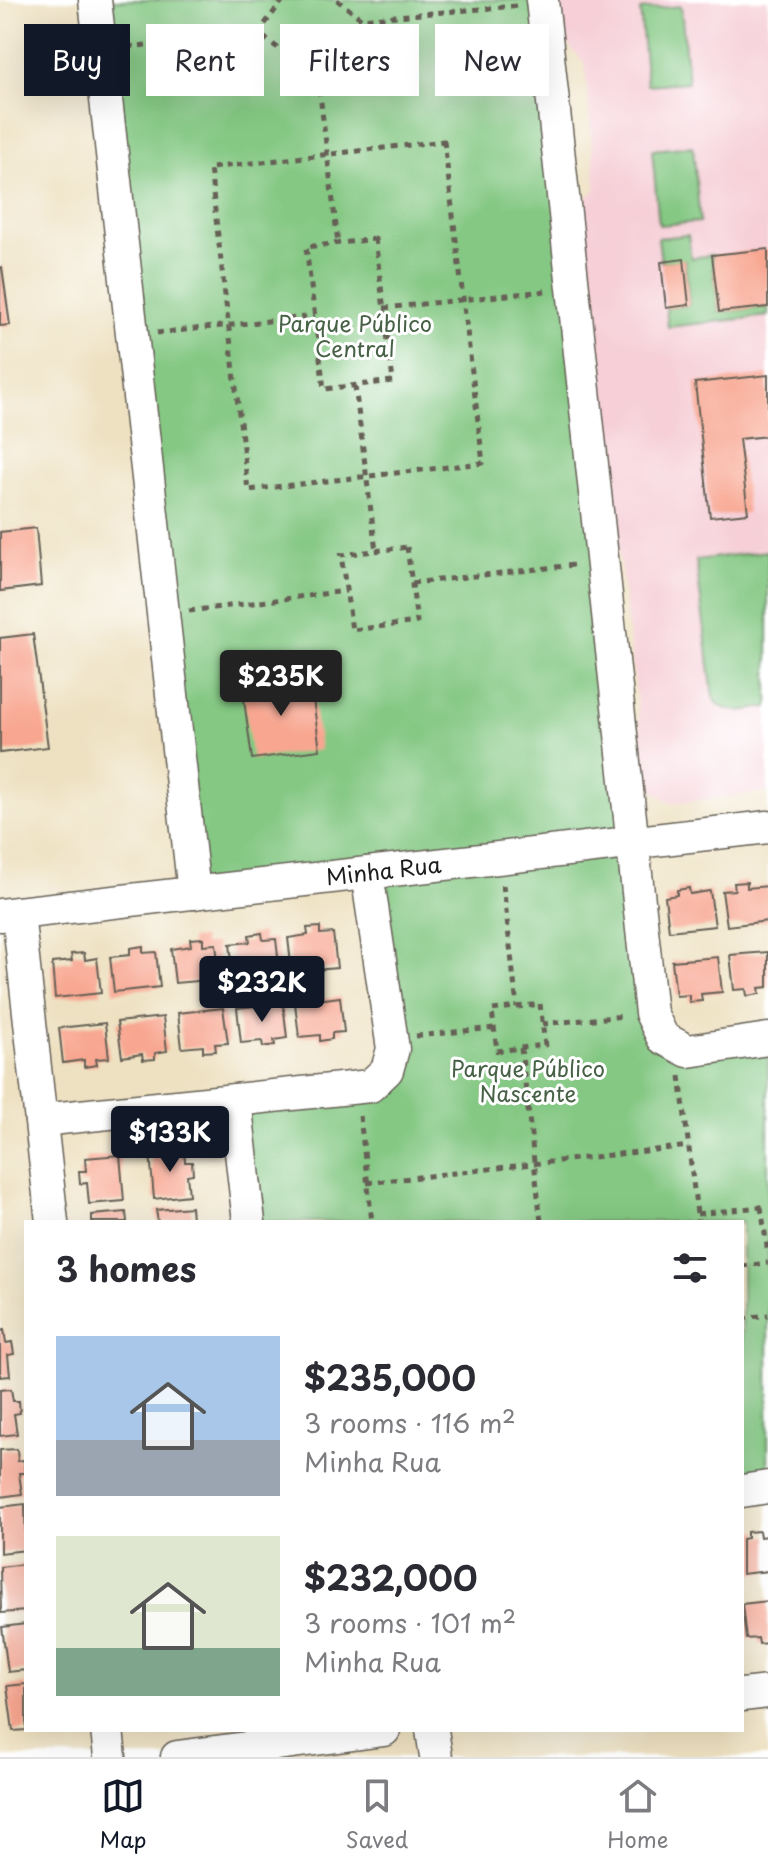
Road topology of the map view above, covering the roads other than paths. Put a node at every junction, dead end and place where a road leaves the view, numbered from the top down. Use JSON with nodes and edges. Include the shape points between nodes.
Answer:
{"nodes":[{"id":1,"x":95,"y":0,"type":"edge"},
{"id":2,"x":542,"y":2,"type":"edge"},
{"id":3,"x":768,"y":827,"type":"edge"},
{"id":4,"x":633,"y":842,"type":"junction"},
{"id":5,"x":367,"y":873,"type":"junction"},
{"id":6,"x":194,"y":893,"type":"junction"},
{"id":7,"x":9,"y":914,"type":"edge"},
{"id":8,"x":768,"y":1039,"type":"edge"},
{"id":9,"x":235,"y":1100,"type":"junction"},
{"id":10,"x":41,"y":1120,"type":"junction"},
{"id":11,"x":52,"y":1220,"type":"edge"},
{"id":12,"x":249,"y":1220,"type":"edge"},
{"id":13,"x":768,"y":1487,"type":"edge"},
{"id":14,"x":744,"y":1491,"type":"edge"},
{"id":15,"x":768,"y":1692,"type":"edge"},
{"id":16,"x":744,"y":1695,"type":"edge"},
{"id":17,"x":107,"y":1732,"type":"edge"},
{"id":18,"x":369,"y":1732,"type":"edge"},
{"id":19,"x":432,"y":1732,"type":"edge"},
{"id":20,"x":110,"y":1757,"type":"edge"},
{"id":21,"x":177,"y":1757,"type":"edge"},
{"id":22,"x":436,"y":1757,"type":"edge"}],
"edges":[{"from":1,"to":6,"type":"street"},
{"from":2,"to":4,"type":"street"},
{"from":3,"to":4,"type":"street","name":"Minha Rua"},
{"from":4,"to":5,"type":"street","name":"Minha Rua"},
{"from":4,"to":8,"type":"street","via":[[651,1013],[663,1038],[688,1051]]},
{"from":5,"to":6,"type":"street","name":"Minha Rua"},
{"from":5,"to":9,"type":"street","via":[[393,1049],[387,1070],[370,1086]]},
{"from":6,"to":7,"type":"street","name":"Minha Rua"},
{"from":7,"to":10,"type":"street"},
{"from":9,"to":10,"type":"street"},
{"from":9,"to":12,"type":"street"},
{"from":10,"to":11,"type":"street"},
{"from":13,"to":14,"type":"street"},
{"from":15,"to":16,"type":"street"},
{"from":17,"to":20,"type":"street"},
{"from":18,"to":21,"type":"street"},
{"from":19,"to":22,"type":"street"}]}
